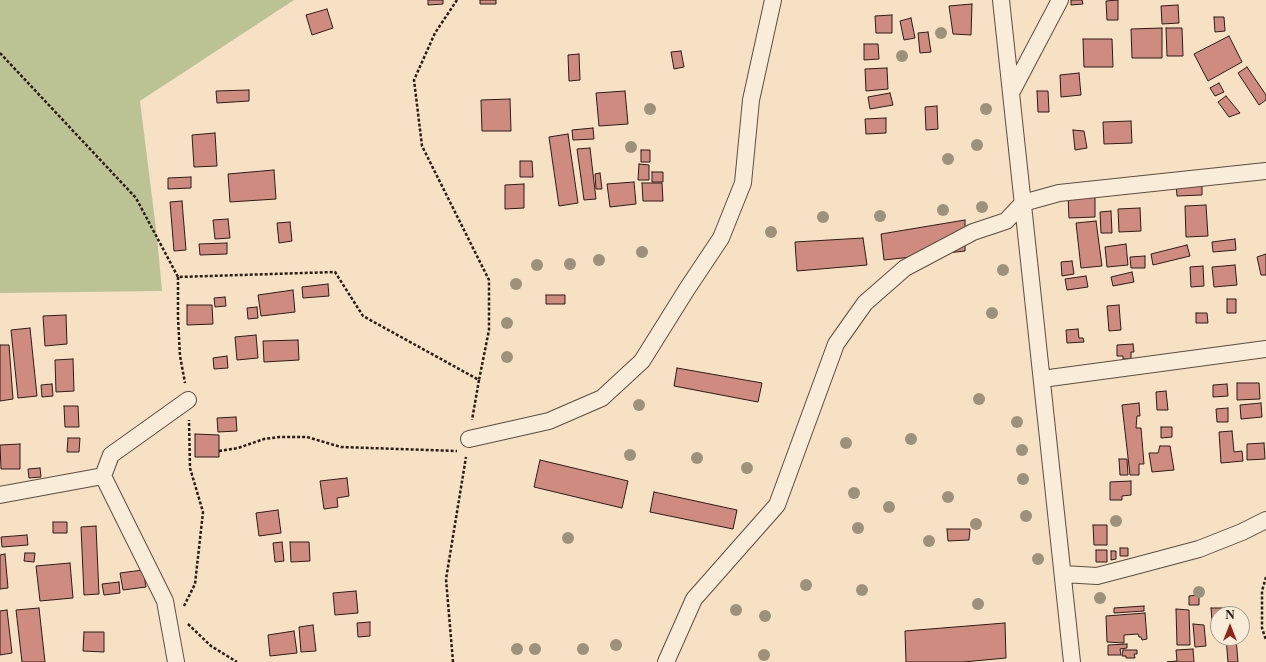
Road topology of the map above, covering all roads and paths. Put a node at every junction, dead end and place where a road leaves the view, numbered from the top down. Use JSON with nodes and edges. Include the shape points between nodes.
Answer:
{"nodes":[{"id":1,"x":457,"y":0,"type":"edge"},
{"id":2,"x":774,"y":0,"type":"edge"},
{"id":3,"x":1001,"y":0,"type":"edge"},
{"id":4,"x":1060,"y":0,"type":"edge"},
{"id":5,"x":0,"y":53,"type":"edge"},
{"id":6,"x":1011,"y":93,"type":"junction"},
{"id":7,"x":1266,"y":171,"type":"edge"},
{"id":8,"x":1023,"y":203,"type":"junction"},
{"id":9,"x":178,"y":277,"type":"junction"},
{"id":10,"x":1266,"y":349,"type":"edge"},
{"id":11,"x":1042,"y":378,"type":"junction"},
{"id":12,"x":479,"y":380,"type":"junction"},
{"id":13,"x":188,"y":400,"type":"junction"},
{"id":14,"x":468,"y":446,"type":"junction"},
{"id":15,"x":219,"y":451,"type":"dead end"},
{"id":16,"x":103,"y":476,"type":"junction"},
{"id":17,"x":0,"y":495,"type":"edge"},
{"id":18,"x":1266,"y":520,"type":"edge"},
{"id":19,"x":1063,"y":574,"type":"junction"},
{"id":20,"x":1266,"y":577,"type":"edge"},
{"id":21,"x":183,"y":610,"type":"dead end"},
{"id":22,"x":185,"y":621,"type":"dead end"},
{"id":23,"x":1266,"y":640,"type":"edge"},
{"id":24,"x":176,"y":662,"type":"edge"},
{"id":25,"x":237,"y":662,"type":"edge"},
{"id":26,"x":453,"y":662,"type":"edge"},
{"id":27,"x":666,"y":662,"type":"edge"},
{"id":28,"x":1072,"y":662,"type":"edge"}],
"edges":[{"from":1,"to":12,"type":"path","via":[[435,34],[414,80],[422,146],[489,280],[489,330]]},
{"from":2,"to":14,"type":"street","via":[[751,100],[744,183],[721,238],[642,361],[602,398],[549,421]]},
{"from":3,"to":6,"type":"street"},
{"from":4,"to":6,"type":"street"},
{"from":5,"to":9,"type":"path","via":[[136,198]]},
{"from":6,"to":8,"type":"street"},
{"from":7,"to":8,"type":"street","via":[[1059,193]]},
{"from":8,"to":11,"type":"street"},
{"from":8,"to":27,"type":"street","via":[[1006,220],[973,232],[905,268],[865,303],[836,344],[777,505],[694,599]]},
{"from":9,"to":12,"type":"path","via":[[335,272],[364,316]]},
{"from":9,"to":13,"type":"path","via":[[180,356]]},
{"from":10,"to":11,"type":"street"},
{"from":11,"to":19,"type":"street"},
{"from":12,"to":14,"type":"path"},
{"from":13,"to":16,"type":"street","via":[[111,455]]},
{"from":13,"to":21,"type":"path","via":[[190,468],[204,512],[194,584]]},
{"from":14,"to":15,"type":"path","via":[[445,450],[341,447],[307,437],[280,437]]},
{"from":14,"to":26,"type":"path","via":[[446,579]]},
{"from":16,"to":17,"type":"street"},
{"from":16,"to":24,"type":"street","via":[[165,601]]},
{"from":18,"to":19,"type":"street","via":[[1199,549],[1139,565],[1097,576]]},
{"from":19,"to":28,"type":"street"},
{"from":20,"to":23,"type":"path","via":[[1262,591],[1262,628]]},
{"from":22,"to":25,"type":"path","via":[[210,646]]}]}
